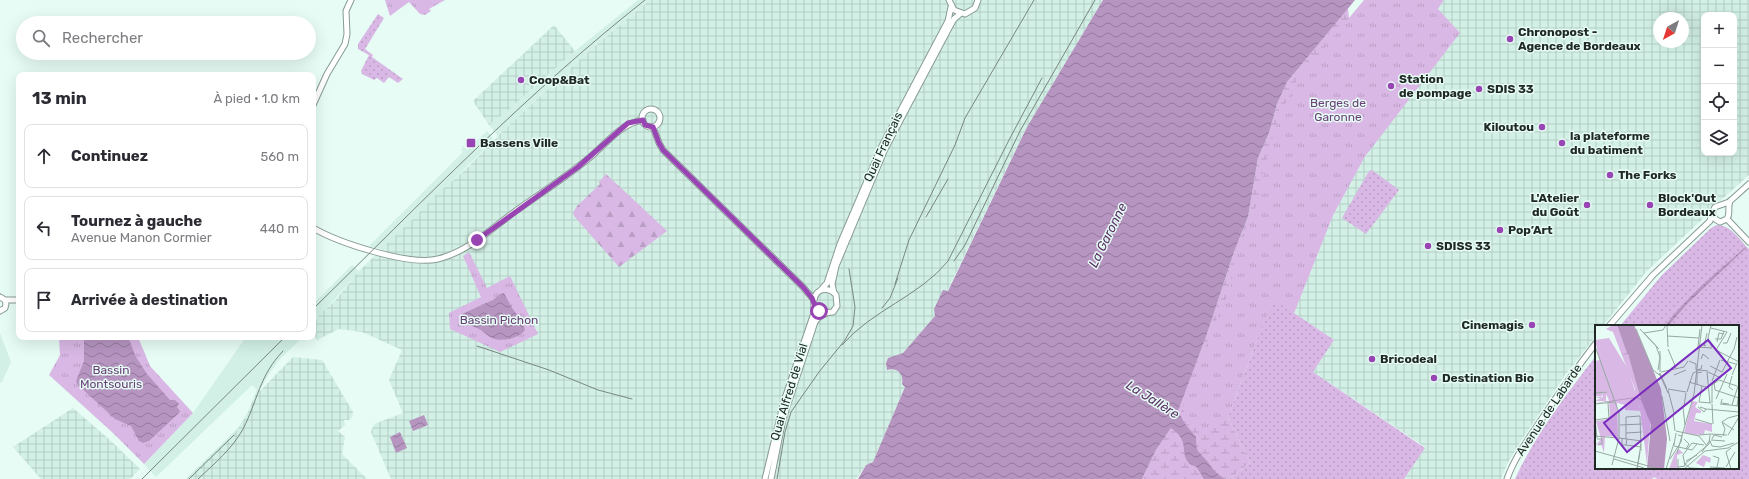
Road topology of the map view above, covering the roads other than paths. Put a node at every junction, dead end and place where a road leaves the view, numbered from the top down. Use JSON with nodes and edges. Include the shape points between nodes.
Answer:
{"nodes":[{"id":1,"x":351,"y":0,"type":"edge"},
{"id":2,"x":949,"y":0,"type":"edge"},
{"id":3,"x":978,"y":0,"type":"edge"},
{"id":4,"x":951,"y":7,"type":"junction"},
{"id":5,"x":961,"y":13,"type":"junction"},
{"id":6,"x":316,"y":99,"type":"edge"},
{"id":7,"x":643,"y":120,"type":"junction"},
{"id":8,"x":653,"y":127,"type":"junction"},
{"id":9,"x":1749,"y":184,"type":"edge"},
{"id":10,"x":1730,"y":201,"type":"junction"},
{"id":11,"x":1722,"y":205,"type":"junction"},
{"id":12,"x":1729,"y":210,"type":"junction"},
{"id":13,"x":1712,"y":213,"type":"junction"},
{"id":14,"x":1717,"y":220,"type":"junction"},
{"id":15,"x":1727,"y":220,"type":"junction"},
{"id":16,"x":1710,"y":221,"type":"junction"},
{"id":17,"x":316,"y":230,"type":"edge"},
{"id":18,"x":1749,"y":242,"type":"edge"},
{"id":19,"x":803,"y":287,"type":"junction"},
{"id":20,"x":819,"y":291,"type":"junction"},
{"id":21,"x":834,"y":293,"type":"junction"},
{"id":22,"x":4,"y":301,"type":"edge"},
{"id":23,"x":16,"y":301,"type":"edge"},
{"id":24,"x":814,"y":303,"type":"junction"},
{"id":25,"x":0,"y":311,"type":"edge"},
{"id":26,"x":826,"y":314,"type":"junction"},
{"id":27,"x":1610,"y":325,"type":"edge"},
{"id":28,"x":1595,"y":343,"type":"edge"},
{"id":29,"x":765,"y":479,"type":"edge"},
{"id":30,"x":771,"y":479,"type":"edge"},
{"id":31,"x":1507,"y":479,"type":"edge"}],
"edges":[{"from":1,"to":6,"type":"main road","via":[[346,11],[345,44]]},
{"from":2,"to":4,"type":"main road"},
{"from":3,"to":5,"type":"main road","name":"Quai Français","via":[[972,11]]},
{"from":4,"to":5,"type":"main road"},
{"from":4,"to":20,"type":"main road","name":"Quai Français","via":[[948,21],[882,146],[840,244],[827,283]]},
{"from":5,"to":21,"type":"main road","name":"Quai Français","via":[[954,19],[885,149],[836,266],[832,284]]},
{"from":7,"to":8,"type":"main road","via":[[645,125]]},
{"from":7,"to":8,"type":"main road","via":[[645,112],[655,110],[660,119]]},
{"from":7,"to":17,"type":"main road","via":[[628,123],[578,167],[477,240],[440,259],[415,260],[394,256],[333,238]]},
{"from":8,"to":19,"type":"main road","via":[[659,143],[668,155]]},
{"from":9,"to":10,"type":"main road"},
{"from":10,"to":11,"type":"main road"},
{"from":10,"to":12,"type":"main road"},
{"from":11,"to":12,"type":"main road"},
{"from":11,"to":13,"type":"main road","via":[[1715,207]]},
{"from":12,"to":15,"type":"main road"},
{"from":13,"to":14,"type":"main road"},
{"from":13,"to":16,"type":"main road"},
{"from":14,"to":15,"type":"main road"},
{"from":14,"to":16,"type":"main road"},
{"from":15,"to":18,"type":"main road"},
{"from":16,"to":27,"type":"main road","via":[[1653,275]]},
{"from":19,"to":20,"type":"main road"},
{"from":19,"to":24,"type":"main road"},
{"from":20,"to":21,"type":"main road","via":[[828,290]]},
{"from":20,"to":24,"type":"main road"},
{"from":21,"to":26,"type":"main road","via":[[838,299],[837,306],[833,312]]},
{"from":22,"to":23,"type":"main road"},
{"from":22,"to":25,"type":"main road"},
{"from":24,"to":26,"type":"main road","via":[[819,311]]},
{"from":24,"to":29,"type":"main road","name":"Quai Alfred de Vial","via":[[782,407]]},
{"from":26,"to":30,"type":"main road","name":"Quai Alfred de Vial","via":[[815,322],[798,370],[780,431]]},
{"from":28,"to":31,"type":"main road","name":"Avenue de Labarde","via":[[1526,443]]}]}
